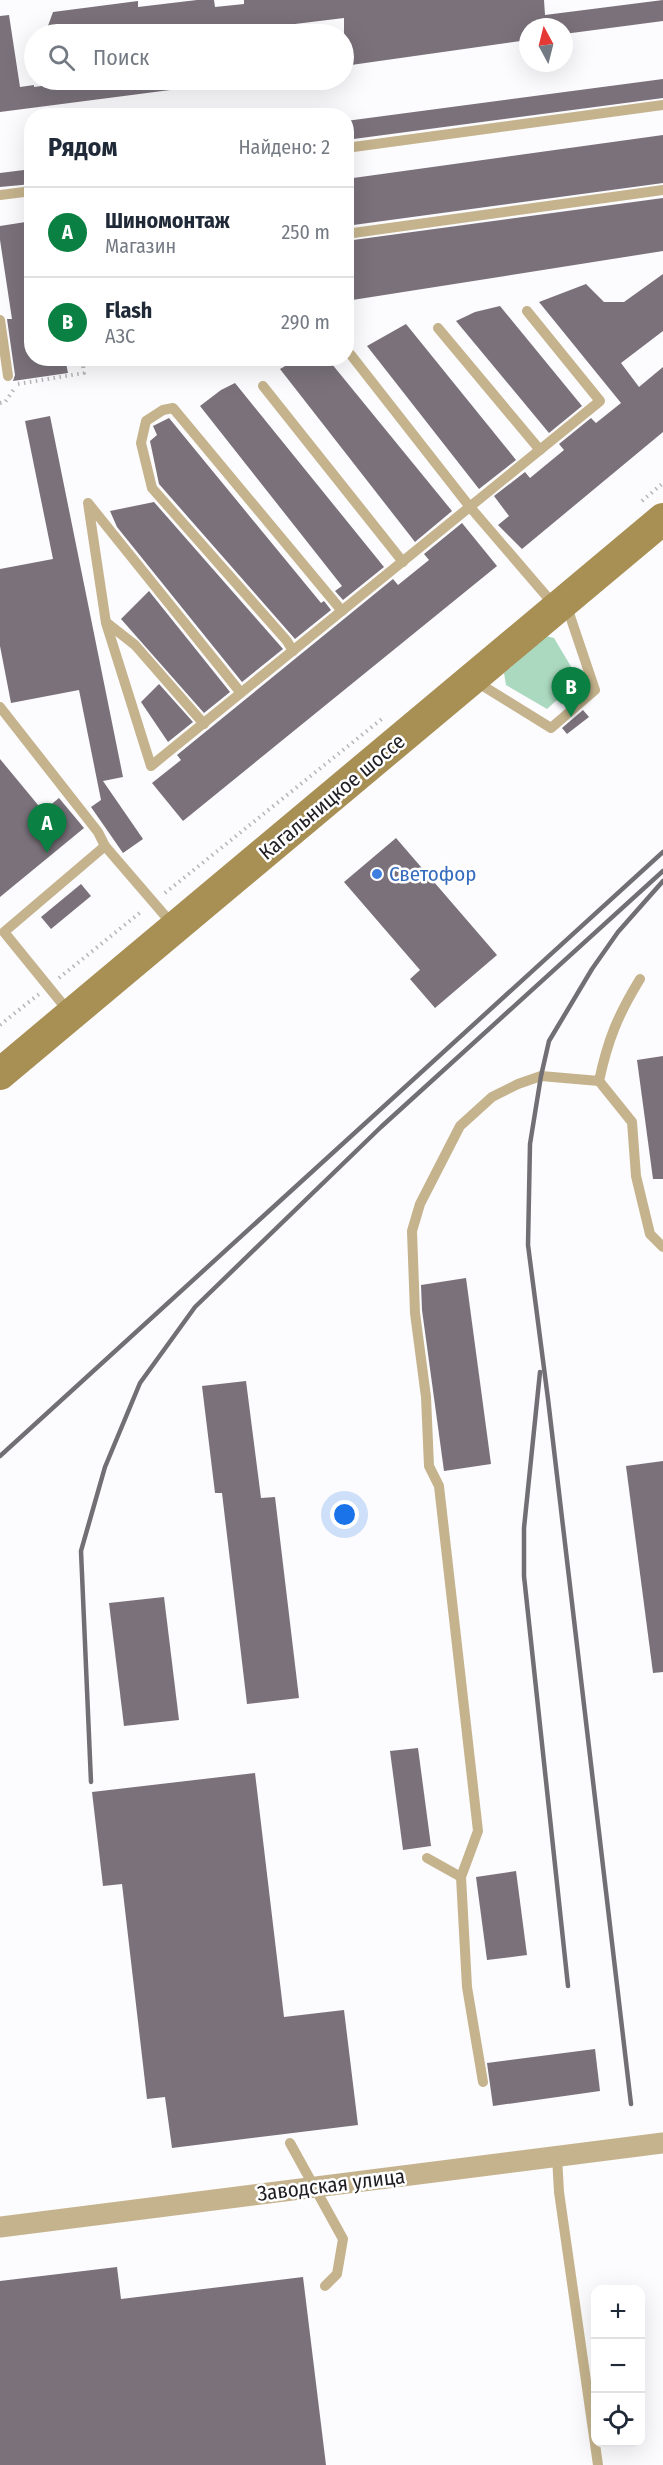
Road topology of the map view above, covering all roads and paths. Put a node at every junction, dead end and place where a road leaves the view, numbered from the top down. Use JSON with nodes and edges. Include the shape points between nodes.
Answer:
{"nodes":[{"id":1,"x":663,"y":105,"type":"edge"},
{"id":2,"x":354,"y":147,"type":"edge"},
{"id":3,"x":663,"y":190,"type":"edge"},
{"id":4,"x":24,"y":192,"type":"edge"},
{"id":5,"x":0,"y":195,"type":"edge"},
{"id":6,"x":354,"y":233,"type":"edge"},
{"id":7,"x":527,"y":311,"type":"dead end"},
{"id":8,"x":0,"y":320,"type":"edge"},
{"id":9,"x":438,"y":328,"type":"dead end"},
{"id":10,"x":354,"y":359,"type":"edge"},
{"id":11,"x":83,"y":366,"type":"edge"},
{"id":12,"x":8,"y":376,"type":"dead end"},
{"id":13,"x":263,"y":386,"type":"dead end"},
{"id":14,"x":0,"y":403,"type":"edge"},
{"id":15,"x":540,"y":450,"type":"junction"},
{"id":16,"x":663,"y":483,"type":"edge"},
{"id":17,"x":470,"y":507,"type":"junction"},
{"id":18,"x":650,"y":513,"type":"edge"},
{"id":19,"x":403,"y":561,"type":"junction"},
{"id":20,"x":561,"y":605,"type":"junction"},
{"id":21,"x":342,"y":611,"type":"junction"},
{"id":22,"x":106,"y":623,"type":"junction"},
{"id":23,"x":293,"y":651,"type":"junction"},
{"id":24,"x":472,"y":679,"type":"junction"},
{"id":25,"x":241,"y":693,"type":"junction"},
{"id":26,"x":0,"y":707,"type":"edge"},
{"id":27,"x":384,"y":717,"type":"dead end"},
{"id":28,"x":204,"y":724,"type":"junction"},
{"id":29,"x":105,"y":846,"type":"junction"},
{"id":30,"x":153,"y":902,"type":"junction"},
{"id":31,"x":175,"y":928,"type":"junction"},
{"id":32,"x":2,"y":930,"type":"edge"},
{"id":33,"x":640,"y":979,"type":"dead end"},
{"id":34,"x":48,"y":987,"type":"junction"},
{"id":35,"x":71,"y":1014,"type":"junction"},
{"id":36,"x":0,"y":1025,"type":"edge"},
{"id":37,"x":0,"y":1074,"type":"edge"},
{"id":38,"x":599,"y":1081,"type":"junction"},
{"id":39,"x":663,"y":1247,"type":"edge"},
{"id":40,"x":427,"y":1858,"type":"dead end"},
{"id":41,"x":461,"y":1877,"type":"junction"},
{"id":42,"x":483,"y":2082,"type":"dead end"},
{"id":43,"x":290,"y":2143,"type":"dead end"},
{"id":44,"x":663,"y":2144,"type":"edge"},
{"id":45,"x":557,"y":2157,"type":"junction"},
{"id":46,"x":313,"y":2187,"type":"junction"},
{"id":47,"x":0,"y":2227,"type":"edge"},
{"id":48,"x":325,"y":2286,"type":"dead end"},
{"id":49,"x":598,"y":2465,"type":"edge"}],
"edges":[{"from":1,"to":2,"type":"lane"},
{"from":3,"to":6,"type":"lane"},
{"from":4,"to":5,"type":"lane"},
{"from":7,"to":15,"type":"lane","via":[[600,401]]},
{"from":8,"to":12,"type":"lane"},
{"from":9,"to":15,"type":"lane"},
{"from":10,"to":17,"type":"lane"},
{"from":11,"to":14,"type":"path","via":[[84,373],[17,384],[5,402]]},
{"from":13,"to":19,"type":"lane"},
{"from":15,"to":17,"type":"lane"},
{"from":16,"to":18,"type":"path"},
{"from":17,"to":19,"type":"lane"},
{"from":17,"to":20,"type":"lane"},
{"from":18,"to":20,"type":"main road","name":"Кагальницкое шоссе"},
{"from":19,"to":21,"type":"lane"},
{"from":20,"to":24,"type":"main road","name":"Кагальницкое шоссе"},
{"from":20,"to":24,"type":"lane","via":[[595,690],[551,729]]},
{"from":21,"to":23,"type":"lane"},
{"from":21,"to":23,"type":"lane","via":[[173,408],[146,421],[141,443],[152,488]]},
{"from":22,"to":25,"type":"lane","via":[[88,503]]},
{"from":22,"to":28,"type":"lane","via":[[135,645]]},
{"from":22,"to":28,"type":"lane","via":[[151,766]]},
{"from":23,"to":25,"type":"lane"},
{"from":24,"to":31,"type":"main road","name":"Кагальницкое шоссе"},
{"from":25,"to":28,"type":"lane"},
{"from":26,"to":29,"type":"lane"},
{"from":27,"to":30,"type":"path"},
{"from":29,"to":30,"type":"lane"},
{"from":29,"to":32,"type":"lane"},
{"from":30,"to":31,"type":"lane"},
{"from":30,"to":34,"type":"path"},
{"from":31,"to":35,"type":"main road","name":"Кагальницкое шоссе"},
{"from":32,"to":34,"type":"lane"},
{"from":33,"to":38,"type":"lane","via":[[619,1014]]},
{"from":34,"to":35,"type":"lane"},
{"from":34,"to":36,"type":"path"},
{"from":35,"to":37,"type":"main road","name":"Кагальницкое шоссе"},
{"from":38,"to":39,"type":"lane","via":[[632,1122],[636,1176],[650,1234]]},
{"from":38,"to":41,"type":"lane","via":[[541,1076],[492,1097],[460,1126],[420,1204],[412,1231],[429,1466],[439,1486],[478,1831]]},
{"from":40,"to":41,"type":"lane"},
{"from":41,"to":42,"type":"lane","via":[[467,1987]]},
{"from":43,"to":46,"type":"lane"},
{"from":44,"to":45,"type":"street","name":"Заводская улица"},
{"from":45,"to":46,"type":"street","name":"Заводская улица"},
{"from":45,"to":49,"type":"lane"},
{"from":46,"to":47,"type":"street","name":"Заводская улица"},
{"from":46,"to":48,"type":"lane","via":[[343,2240],[337,2274]]}]}
